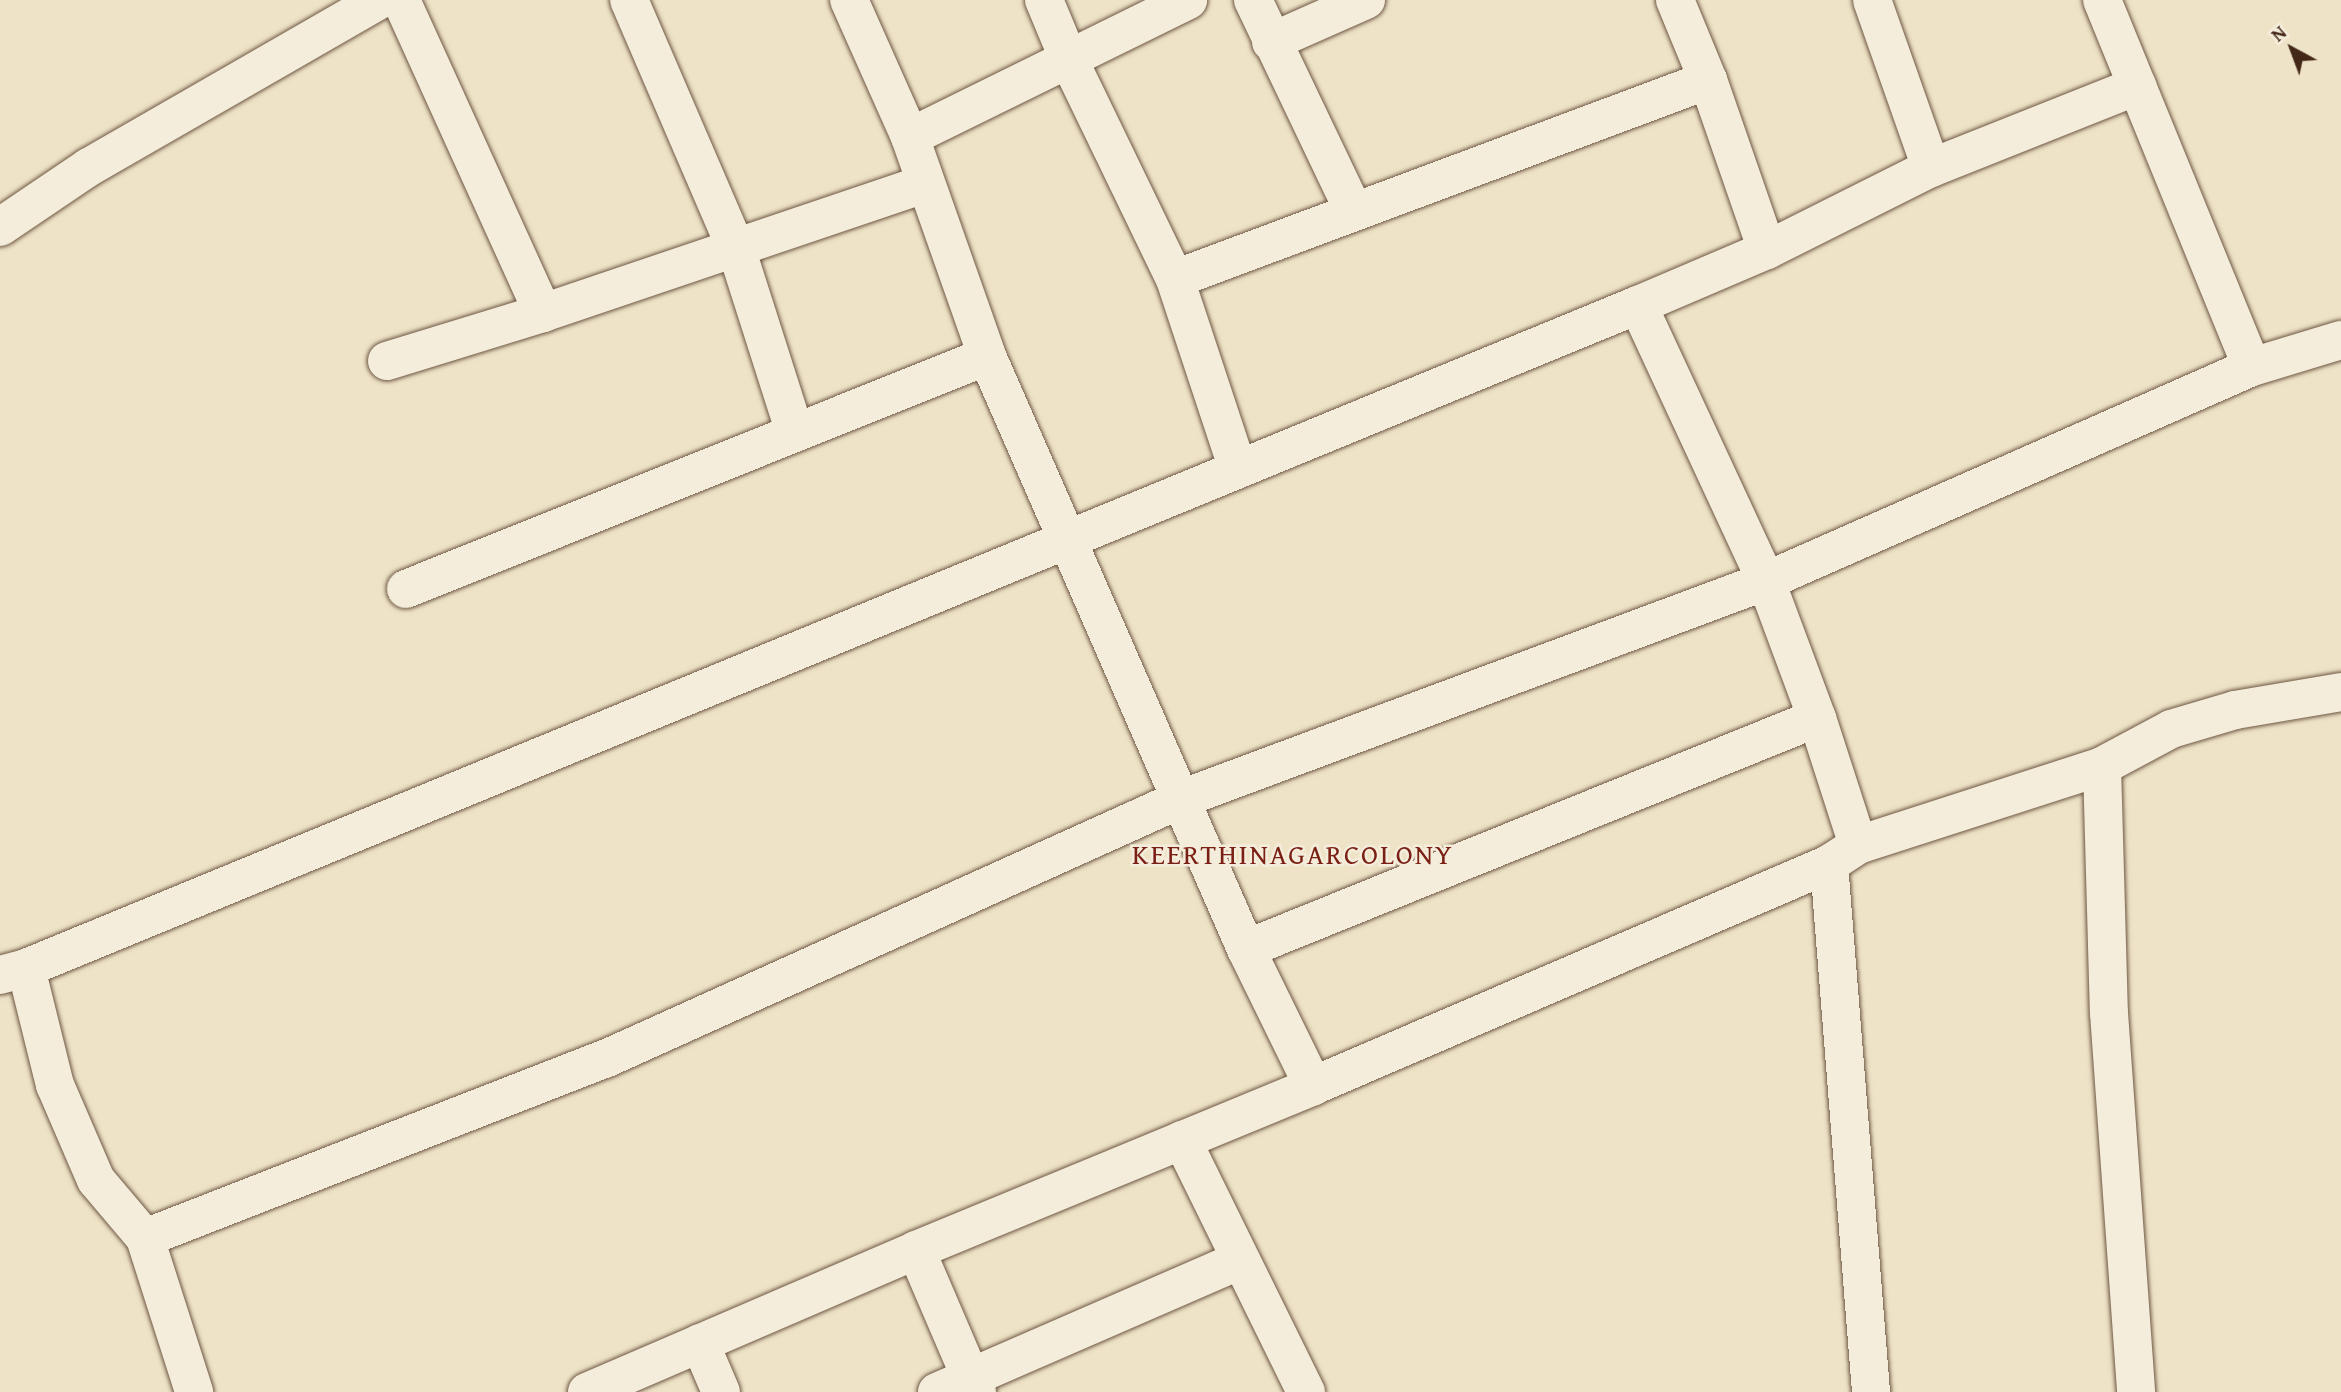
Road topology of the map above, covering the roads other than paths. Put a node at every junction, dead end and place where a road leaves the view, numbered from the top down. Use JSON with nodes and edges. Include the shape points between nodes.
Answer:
{"nodes":[{"id":1,"x":379,"y":0,"type":"edge"},
{"id":2,"x":401,"y":0,"type":"edge"},
{"id":3,"x":629,"y":0,"type":"edge"},
{"id":4,"x":849,"y":0,"type":"edge"},
{"id":5,"x":1045,"y":0,"type":"edge"},
{"id":6,"x":1188,"y":0,"type":"edge"},
{"id":7,"x":1253,"y":0,"type":"edge"},
{"id":8,"x":1366,"y":0,"type":"edge"},
{"id":9,"x":1675,"y":0,"type":"edge"},
{"id":10,"x":1872,"y":0,"type":"edge"},
{"id":11,"x":2102,"y":0,"type":"edge"},
{"id":12,"x":1271,"y":42,"type":"junction"},
{"id":13,"x":1069,"y":60,"type":"junction"},
{"id":14,"x":1708,"y":80,"type":"junction"},
{"id":15,"x":2137,"y":86,"type":"junction"},
{"id":16,"x":910,"y":136,"type":"junction"},
{"id":17,"x":1931,"y":168,"type":"junction"},
{"id":18,"x":925,"y":184,"type":"junction"},
{"id":19,"x":1353,"y":210,"type":"junction"},
{"id":20,"x":0,"y":227,"type":"edge"},
{"id":21,"x":736,"y":248,"type":"junction"},
{"id":22,"x":1767,"y":250,"type":"junction"},
{"id":23,"x":1175,"y":279,"type":"junction"},
{"id":24,"x":1638,"y":304,"type":"junction"},
{"id":25,"x":543,"y":313,"type":"junction"},
{"id":26,"x":2341,"y":340,"type":"edge"},
{"id":27,"x":987,"y":356,"type":"junction"},
{"id":28,"x":387,"y":361,"type":"dead end"},
{"id":29,"x":2252,"y":367,"type":"junction"},
{"id":30,"x":795,"y":433,"type":"junction"},
{"id":31,"x":1238,"y":469,"type":"junction"},
{"id":32,"x":1069,"y":540,"type":"junction"},
{"id":33,"x":1766,"y":581,"type":"junction"},
{"id":34,"x":406,"y":589,"type":"dead end"},
{"id":35,"x":2341,"y":692,"type":"edge"},
{"id":36,"x":1817,"y":718,"type":"junction"},
{"id":37,"x":2102,"y":766,"type":"junction"},
{"id":38,"x":1181,"y":799,"type":"junction"},
{"id":39,"x":1844,"y":855,"type":"junction"},
{"id":40,"x":1246,"y":948,"type":"junction"},
{"id":41,"x":13,"y":972,"type":"edge"},
{"id":42,"x":1312,"y":1086,"type":"junction"},
{"id":43,"x":1182,"y":1140,"type":"junction"},
{"id":44,"x":145,"y":1238,"type":"junction"},
{"id":45,"x":916,"y":1250,"type":"junction"},
{"id":46,"x":1241,"y":1260,"type":"junction"},
{"id":47,"x":699,"y":1343,"type":"junction"},
{"id":48,"x":962,"y":1388,"type":"edge"},
{"id":49,"x":194,"y":1392,"type":"edge"},
{"id":50,"x":587,"y":1392,"type":"edge"},
{"id":51,"x":721,"y":1392,"type":"edge"},
{"id":52,"x":1306,"y":1392,"type":"edge"},
{"id":53,"x":1871,"y":1392,"type":"edge"},
{"id":54,"x":2136,"y":1392,"type":"edge"}],
"edges":[{"from":1,"to":20,"type":"street","via":[[89,167]]},
{"from":2,"to":25,"type":"street"},
{"from":3,"to":21,"type":"street"},
{"from":4,"to":16,"type":"street"},
{"from":5,"to":13,"type":"street"},
{"from":6,"to":13,"type":"street"},
{"from":7,"to":12,"type":"street"},
{"from":8,"to":12,"type":"street"},
{"from":9,"to":14,"type":"street"},
{"from":10,"to":17,"type":"street"},
{"from":11,"to":15,"type":"street"},
{"from":12,"to":19,"type":"street"},
{"from":13,"to":16,"type":"street"},
{"from":13,"to":23,"type":"street"},
{"from":14,"to":19,"type":"street"},
{"from":14,"to":22,"type":"street"},
{"from":15,"to":17,"type":"street"},
{"from":15,"to":29,"type":"street"},
{"from":16,"to":18,"type":"street"},
{"from":17,"to":22,"type":"street"},
{"from":18,"to":21,"type":"street"},
{"from":18,"to":27,"type":"street"},
{"from":19,"to":23,"type":"street"},
{"from":21,"to":25,"type":"street"},
{"from":21,"to":30,"type":"street"},
{"from":22,"to":24,"type":"street"},
{"from":23,"to":31,"type":"street"},
{"from":24,"to":31,"type":"street"},
{"from":24,"to":33,"type":"street"},
{"from":25,"to":28,"type":"street"},
{"from":26,"to":29,"type":"street"},
{"from":27,"to":30,"type":"street"},
{"from":27,"to":32,"type":"street"},
{"from":29,"to":33,"type":"street"},
{"from":30,"to":34,"type":"street"},
{"from":31,"to":32,"type":"street"},
{"from":32,"to":38,"type":"street"},
{"from":32,"to":41,"type":"street"},
{"from":33,"to":36,"type":"street"},
{"from":33,"to":38,"type":"street"},
{"from":35,"to":37,"type":"street","via":[[2235,710],[2171,729]]},
{"from":36,"to":39,"type":"street"},
{"from":36,"to":40,"type":"street"},
{"from":37,"to":39,"type":"street"},
{"from":37,"to":54,"type":"street","via":[[2109,1013]]},
{"from":38,"to":40,"type":"street"},
{"from":38,"to":44,"type":"street","via":[[605,1059]]},
{"from":39,"to":42,"type":"street"},
{"from":39,"to":53,"type":"street"},
{"from":40,"to":42,"type":"street"},
{"from":41,"to":44,"type":"street","via":[[96,1180]]},
{"from":42,"to":43,"type":"street"},
{"from":43,"to":45,"type":"street"},
{"from":43,"to":46,"type":"street"},
{"from":44,"to":49,"type":"street"},
{"from":45,"to":47,"type":"street"},
{"from":45,"to":48,"type":"street"},
{"from":46,"to":48,"type":"street"},
{"from":46,"to":52,"type":"street"},
{"from":47,"to":50,"type":"street"},
{"from":47,"to":51,"type":"street"}]}
